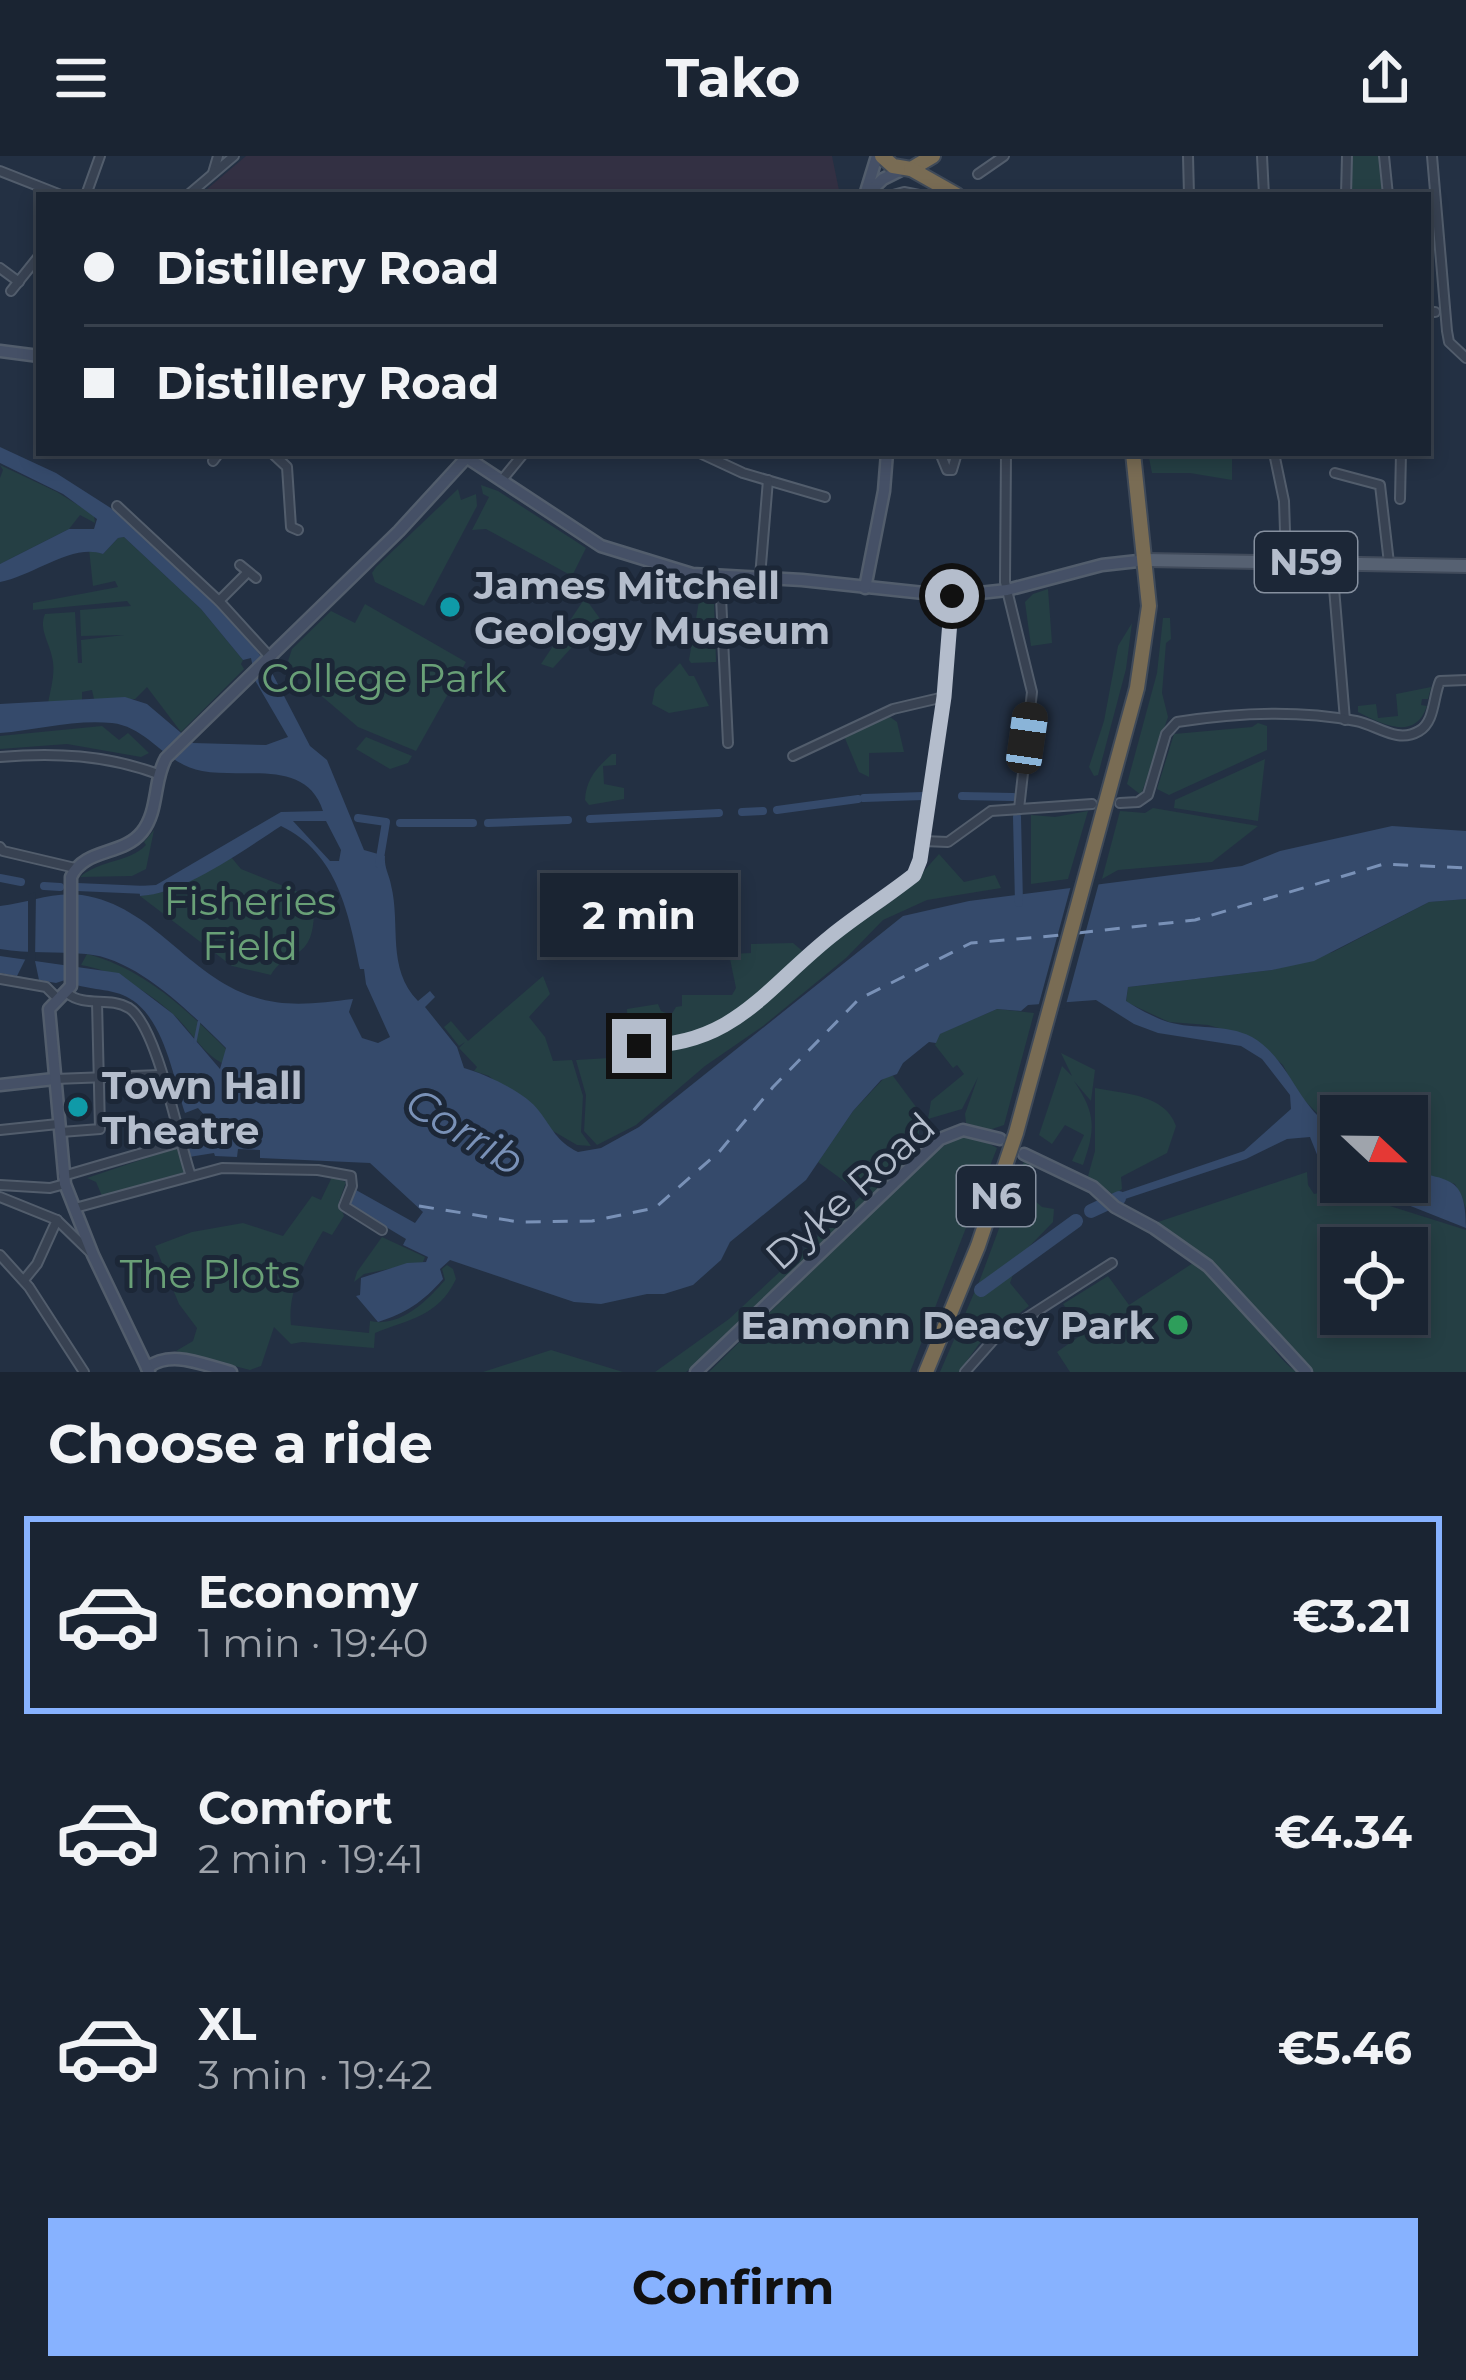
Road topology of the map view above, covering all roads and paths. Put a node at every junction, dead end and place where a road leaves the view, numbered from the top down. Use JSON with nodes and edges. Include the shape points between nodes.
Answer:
{"nodes":[{"id":1,"x":100,"y":156,"type":"edge"},
{"id":2,"x":218,"y":156,"type":"edge"},
{"id":3,"x":234,"y":156,"type":"edge"},
{"id":4,"x":880,"y":156,"type":"edge"},
{"id":5,"x":934,"y":156,"type":"edge"},
{"id":6,"x":1004,"y":156,"type":"edge"},
{"id":7,"x":1189,"y":156,"type":"edge"},
{"id":8,"x":1262,"y":156,"type":"edge"},
{"id":9,"x":1347,"y":156,"type":"edge"},
{"id":10,"x":1384,"y":156,"type":"edge"},
{"id":11,"x":1432,"y":156,"type":"edge"},
{"id":12,"x":907,"y":169,"type":"junction"},
{"id":13,"x":0,"y":171,"type":"edge"},
{"id":14,"x":977,"y":174,"type":"dead end"},
{"id":15,"x":212,"y":175,"type":"junction"},
{"id":16,"x":54,"y":192,"type":"edge"},
{"id":17,"x":87,"y":192,"type":"edge"},
{"id":18,"x":192,"y":192,"type":"edge"},
{"id":19,"x":866,"y":192,"type":"edge"},
{"id":20,"x":868,"y":192,"type":"edge"},
{"id":21,"x":952,"y":192,"type":"edge"},
{"id":22,"x":953,"y":192,"type":"edge"},
{"id":23,"x":1189,"y":192,"type":"edge"},
{"id":24,"x":1264,"y":192,"type":"edge"},
{"id":25,"x":1346,"y":192,"type":"edge"},
{"id":26,"x":1388,"y":192,"type":"edge"},
{"id":27,"x":36,"y":260,"type":"edge"},
{"id":28,"x":0,"y":268,"type":"edge"},
{"id":29,"x":19,"y":282,"type":"junction"},
{"id":30,"x":11,"y":291,"type":"dead end"},
{"id":31,"x":0,"y":351,"type":"edge"},
{"id":32,"x":36,"y":356,"type":"edge"},
{"id":33,"x":1466,"y":358,"type":"edge"},
{"id":34,"x":275,"y":456,"type":"edge"},
{"id":35,"x":462,"y":456,"type":"edge"},
{"id":36,"x":464,"y":456,"type":"edge"},
{"id":37,"x":522,"y":456,"type":"edge"},
{"id":38,"x":707,"y":456,"type":"edge"},
{"id":39,"x":887,"y":456,"type":"edge"},
{"id":40,"x":941,"y":456,"type":"edge"},
{"id":41,"x":956,"y":456,"type":"edge"},
{"id":42,"x":1006,"y":456,"type":"edge"},
{"id":43,"x":1133,"y":456,"type":"edge"},
{"id":44,"x":1275,"y":456,"type":"edge"},
{"id":45,"x":1401,"y":456,"type":"edge"},
{"id":46,"x":1335,"y":473,"type":"dead end"},
{"id":47,"x":767,"y":480,"type":"junction"},
{"id":48,"x":501,"y":481,"type":"junction"},
{"id":49,"x":825,"y":497,"type":"dead end"},
{"id":50,"x":1400,"y":499,"type":"dead end"},
{"id":51,"x":117,"y":506,"type":"dead end"},
{"id":52,"x":298,"y":530,"type":"dead end"},
{"id":53,"x":1147,"y":560,"type":"junction"},
{"id":54,"x":1286,"y":561,"type":"junction"},
{"id":55,"x":1332,"y":564,"type":"junction"},
{"id":56,"x":1389,"y":565,"type":"junction"},
{"id":57,"x":1466,"y":566,"type":"edge"},
{"id":58,"x":248,"y":572,"type":"dead end"},
{"id":59,"x":720,"y":576,"type":"junction"},
{"id":60,"x":760,"y":577,"type":"junction"},
{"id":61,"x":865,"y":588,"type":"junction"},
{"id":62,"x":1007,"y":590,"type":"junction"},
{"id":63,"x":952,"y":596,"type":"junction"},
{"id":64,"x":219,"y":601,"type":"junction"},
{"id":65,"x":268,"y":659,"type":"junction"},
{"id":66,"x":1466,"y":680,"type":"edge"},
{"id":67,"x":944,"y":697,"type":"junction"},
{"id":68,"x":1345,"y":720,"type":"junction"},
{"id":69,"x":728,"y":743,"type":"dead end"},
{"id":70,"x":793,"y":756,"type":"dead end"},
{"id":71,"x":0,"y":757,"type":"edge"},
{"id":72,"x":158,"y":774,"type":"junction"},
{"id":73,"x":1120,"y":803,"type":"dead end"},
{"id":74,"x":1092,"y":804,"type":"dead end"},
{"id":75,"x":1018,"y":809,"type":"junction"},
{"id":76,"x":923,"y":841,"type":"junction"},
{"id":77,"x":1,"y":850,"type":"edge"},
{"id":78,"x":75,"y":868,"type":"junction"},
{"id":79,"x":0,"y":979,"type":"edge"},
{"id":80,"x":66,"y":992,"type":"junction"},
{"id":81,"x":97,"y":1002,"type":"junction"},
{"id":82,"x":639,"y":1046,"type":"dead end"},
{"id":83,"x":160,"y":1076,"type":"junction"},
{"id":84,"x":54,"y":1079,"type":"junction"},
{"id":85,"x":97,"y":1079,"type":"junction"},
{"id":86,"x":0,"y":1085,"type":"edge"},
{"id":87,"x":59,"y":1128,"type":"junction"},
{"id":88,"x":0,"y":1130,"type":"edge"},
{"id":89,"x":1000,"y":1139,"type":"dead end"},
{"id":90,"x":180,"y":1142,"type":"junction"},
{"id":91,"x":1024,"y":1154,"type":"dead end"},
{"id":92,"x":190,"y":1174,"type":"junction"},
{"id":93,"x":64,"y":1180,"type":"junction"},
{"id":94,"x":0,"y":1185,"type":"edge"},
{"id":95,"x":0,"y":1197,"type":"edge"},
{"id":96,"x":74,"y":1208,"type":"junction"},
{"id":97,"x":57,"y":1220,"type":"junction"},
{"id":98,"x":382,"y":1230,"type":"dead end"},
{"id":99,"x":0,"y":1255,"type":"edge"},
{"id":100,"x":93,"y":1255,"type":"junction"},
{"id":101,"x":1112,"y":1263,"type":"dead end"},
{"id":102,"x":24,"y":1280,"type":"junction"},
{"id":103,"x":146,"y":1371,"type":"edge"},
{"id":104,"x":84,"y":1372,"type":"edge"},
{"id":105,"x":231,"y":1372,"type":"edge"},
{"id":106,"x":696,"y":1372,"type":"edge"},
{"id":107,"x":926,"y":1372,"type":"edge"},
{"id":108,"x":965,"y":1372,"type":"edge"},
{"id":109,"x":1306,"y":1372,"type":"edge"}],
"edges":[{"from":1,"to":17,"type":"street"},
{"from":2,"to":15,"type":"street"},
{"from":3,"to":15,"type":"street"},
{"from":4,"to":12,"type":"highway"},
{"from":4,"to":19,"type":"main road"},
{"from":5,"to":12,"type":"highway"},
{"from":5,"to":22,"type":"highway"},
{"from":6,"to":14,"type":"street"},
{"from":7,"to":23,"type":"street"},
{"from":8,"to":24,"type":"street"},
{"from":9,"to":25,"type":"street"},
{"from":10,"to":26,"type":"street"},
{"from":11,"to":33,"type":"street","via":[[1447,332]]},
{"from":12,"to":20,"type":"main road"},
{"from":12,"to":21,"type":"highway"},
{"from":13,"to":16,"type":"street"},
{"from":15,"to":18,"type":"street"},
{"from":27,"to":29,"type":"street"},
{"from":28,"to":29,"type":"street"},
{"from":29,"to":30,"type":"street"},
{"from":31,"to":32,"type":"main road"},
{"from":34,"to":52,"type":"street","via":[[287,467],[291,526]]},
{"from":35,"to":65,"type":"main road","via":[[399,531]]},
{"from":36,"to":48,"type":"main road"},
{"from":37,"to":48,"type":"street"},
{"from":38,"to":47,"type":"street"},
{"from":39,"to":61,"type":"main road"},
{"from":40,"to":41,"type":"street","via":[[947,470]]},
{"from":42,"to":62,"type":"street"},
{"from":43,"to":53,"type":"highway","number":"N6"},
{"from":44,"to":54,"type":"street"},
{"from":45,"to":50,"type":"street"},
{"from":46,"to":56,"type":"street","via":[[1380,485]]},
{"from":47,"to":49,"type":"street"},
{"from":47,"to":60,"type":"street"},
{"from":48,"to":59,"type":"main road","via":[[610,551]]},
{"from":51,"to":64,"type":"street"},
{"from":53,"to":54,"type":"main road","number":"N59"},
{"from":53,"to":62,"type":"main road"},
{"from":53,"to":107,"type":"highway","number":"N6","via":[[1142,666],[1088,873],[998,1191]]},
{"from":54,"to":55,"type":"main road","number":"N59"},
{"from":55,"to":56,"type":"main road","number":"N59"},
{"from":55,"to":68,"type":"street"},
{"from":56,"to":57,"type":"main road","number":"N59"},
{"from":58,"to":64,"type":"street"},
{"from":59,"to":60,"type":"main road"},
{"from":59,"to":69,"type":"street"},
{"from":60,"to":61,"type":"main road"},
{"from":61,"to":63,"type":"main road"},
{"from":62,"to":63,"type":"main road"},
{"from":62,"to":75,"type":"street","via":[[1032,692]]},
{"from":63,"to":67,"type":"street"},
{"from":64,"to":65,"type":"street"},
{"from":65,"to":72,"type":"main road"},
{"from":66,"to":68,"type":"street","via":[[1440,681],[1428,723],[1411,735]]},
{"from":67,"to":70,"type":"street","via":[[893,709]]},
{"from":67,"to":76,"type":"street"},
{"from":68,"to":73,"type":"street","via":[[1262,714],[1177,722],[1148,795]]},
{"from":71,"to":72,"type":"street","via":[[79,755]]},
{"from":72,"to":78,"type":"main road","via":[[144,830]]},
{"from":74,"to":75,"type":"street"},
{"from":75,"to":76,"type":"street","via":[[984,812],[949,842]]},
{"from":76,"to":82,"type":"street","via":[[914,875],[734,1021],[689,1042]]},
{"from":77,"to":78,"type":"street"},
{"from":78,"to":80,"type":"main road"},
{"from":79,"to":80,"type":"street"},
{"from":80,"to":81,"type":"street"},
{"from":80,"to":84,"type":"main road","via":[[49,1009]]},
{"from":81,"to":83,"type":"street","via":[[137,1015]]},
{"from":81,"to":85,"type":"street"},
{"from":83,"to":85,"type":"street"},
{"from":83,"to":90,"type":"street"},
{"from":84,"to":85,"type":"street"},
{"from":84,"to":86,"type":"main road"},
{"from":84,"to":87,"type":"main road"},
{"from":85,"to":87,"type":"street","via":[[100,1129]]},
{"from":87,"to":88,"type":"street"},
{"from":87,"to":93,"type":"main road"},
{"from":89,"to":106,"type":"main road","name":"Dyke Road","via":[[963,1130],[940,1139]]},
{"from":90,"to":92,"type":"street"},
{"from":90,"to":93,"type":"street"},
{"from":91,"to":109,"type":"main road","via":[[1103,1195],[1208,1266]]},
{"from":92,"to":96,"type":"street"},
{"from":92,"to":98,"type":"street","via":[[343,1172],[352,1178],[345,1209]]},
{"from":93,"to":94,"type":"street","via":[[50,1189]]},
{"from":93,"to":96,"type":"main road"},
{"from":95,"to":97,"type":"street"},
{"from":96,"to":100,"type":"main road"},
{"from":97,"to":100,"type":"street"},
{"from":97,"to":102,"type":"street"},
{"from":99,"to":102,"type":"street"},
{"from":100,"to":103,"type":"main road"},
{"from":101,"to":108,"type":"street","via":[[994,1337]]},
{"from":102,"to":104,"type":"street"},
{"from":103,"to":105,"type":"main road","via":[[170,1358]]}]}
